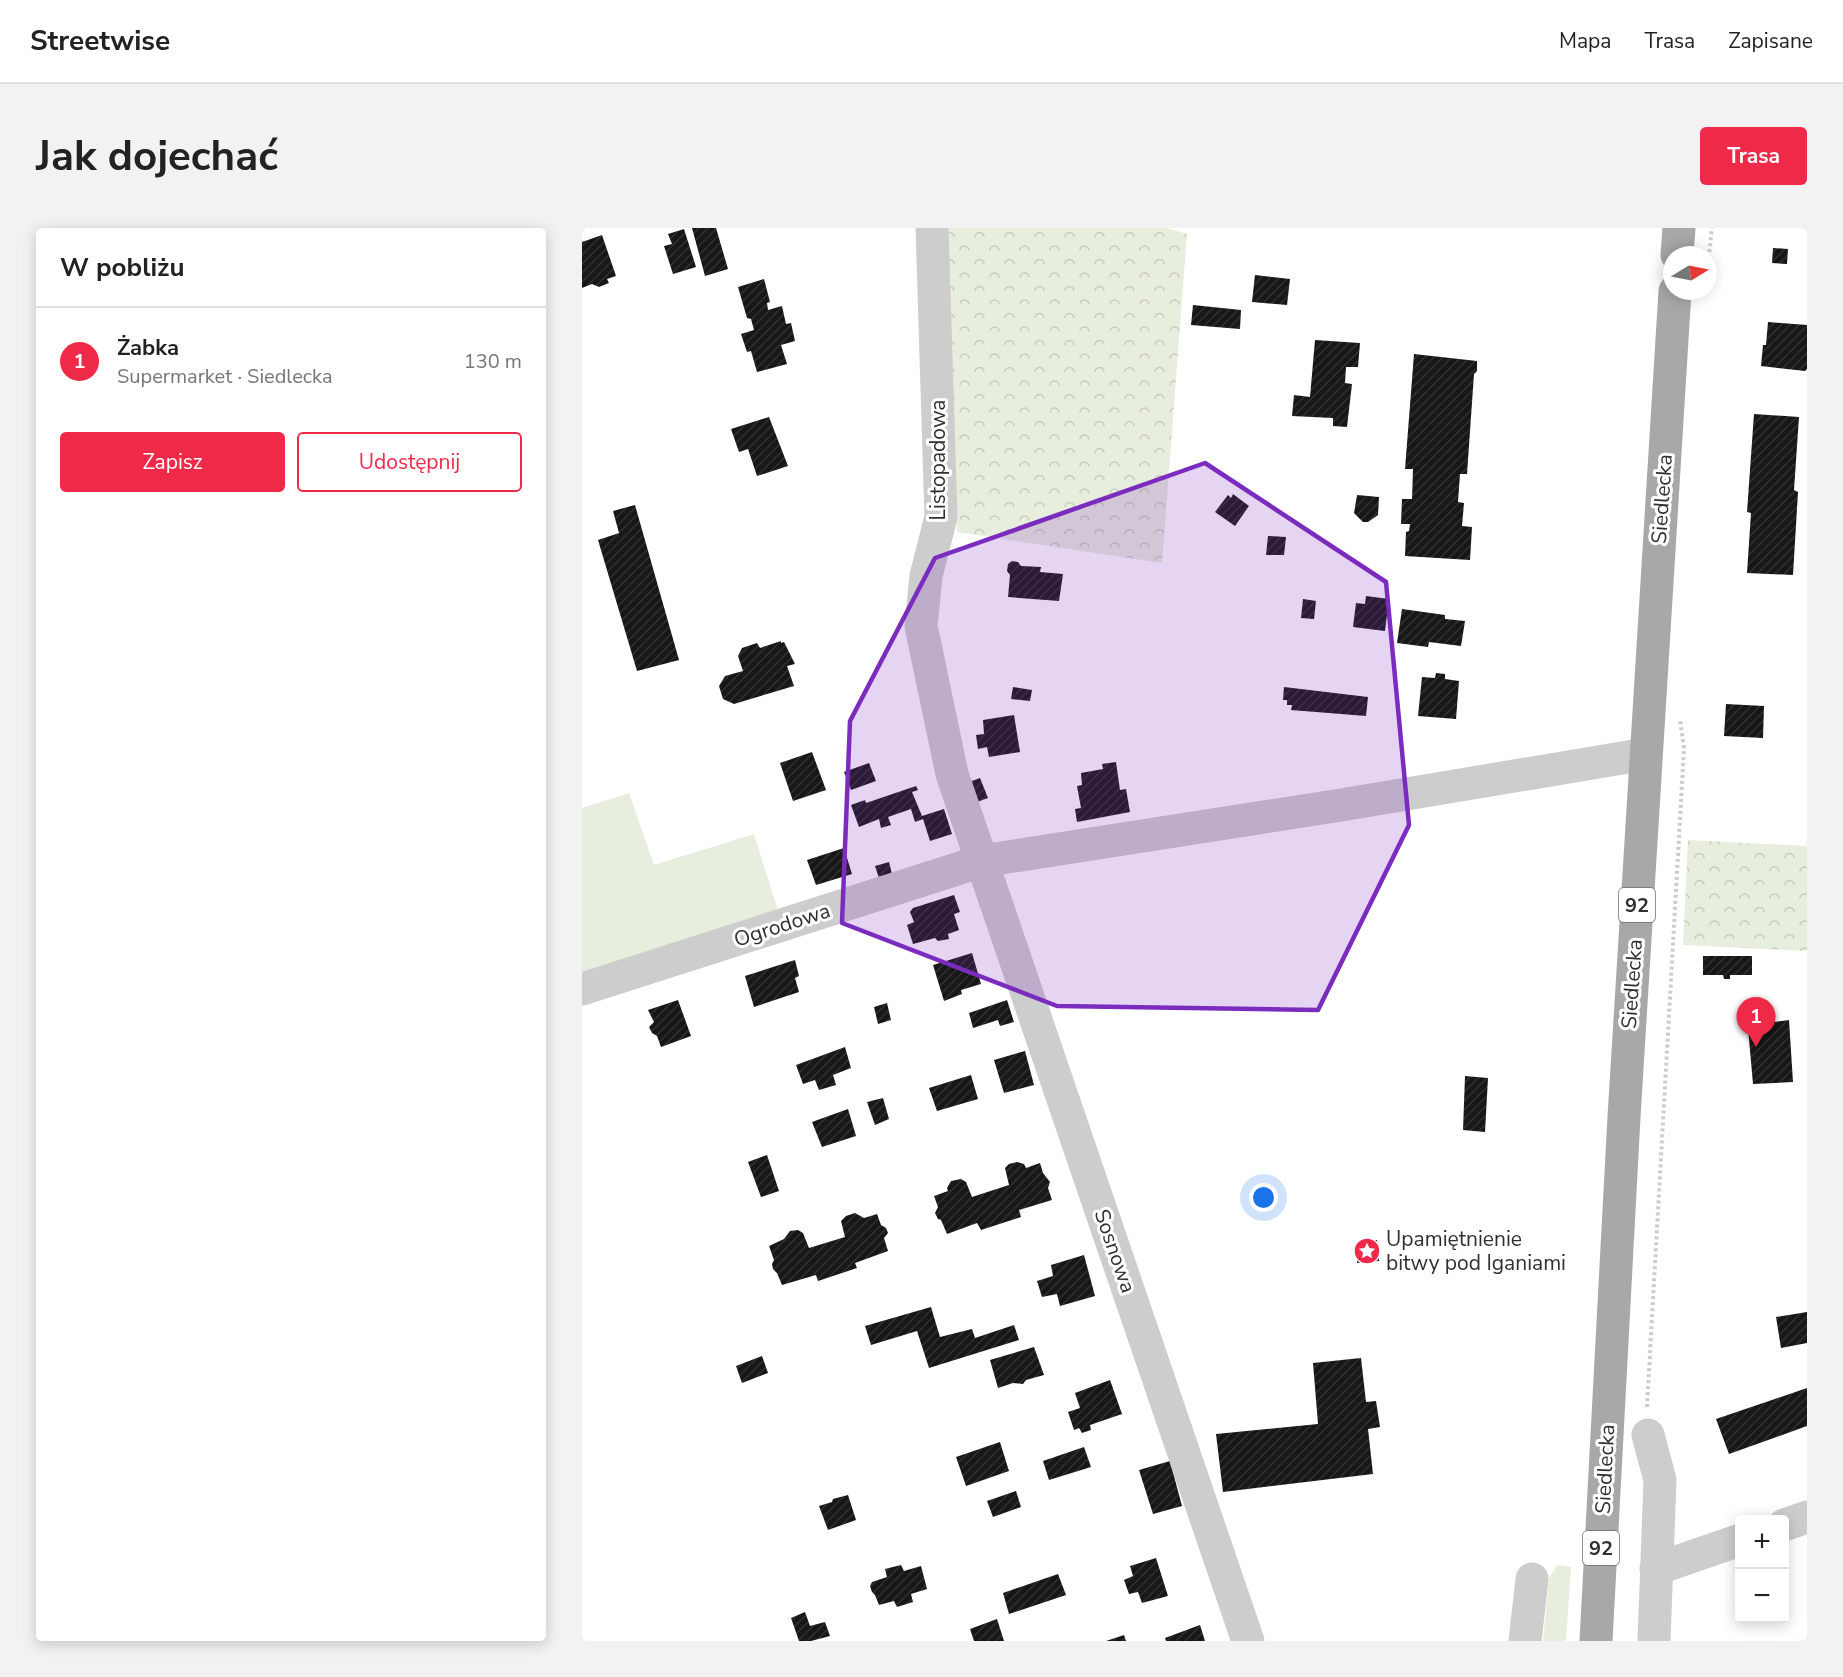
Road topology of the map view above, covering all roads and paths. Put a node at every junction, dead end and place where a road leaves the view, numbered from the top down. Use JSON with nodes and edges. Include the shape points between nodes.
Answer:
{"nodes":[{"id":1,"x":932,"y":228,"type":"edge"},
{"id":2,"x":1679,"y":228,"type":"edge"},
{"id":3,"x":1713,"y":228,"type":"edge"},
{"id":4,"x":1678,"y":246,"type":"edge"},
{"id":5,"x":1710,"y":246,"type":"edge"},
{"id":6,"x":1674,"y":300,"type":"edge"},
{"id":7,"x":1679,"y":714,"type":"dead end"},
{"id":8,"x":1646,"y":754,"type":"junction"},
{"id":9,"x":982,"y":861,"type":"junction"},
{"id":10,"x":582,"y":989,"type":"edge"},
{"id":11,"x":1648,"y":1434,"type":"joint"},
{"id":12,"x":1807,"y":1517,"type":"edge"},
{"id":13,"x":1789,"y":1524,"type":"edge"},
{"id":14,"x":1735,"y":1542,"type":"edge"},
{"id":15,"x":1656,"y":1569,"type":"junction"},
{"id":16,"x":1532,"y":1579,"type":"dead end"},
{"id":17,"x":1248,"y":1641,"type":"edge"},
{"id":18,"x":1526,"y":1641,"type":"edge"},
{"id":19,"x":1596,"y":1641,"type":"edge"},
{"id":20,"x":1654,"y":1641,"type":"edge"}],
"edges":[{"from":1,"to":9,"type":"street","name":"Listopadowa","via":[[941,517],[926,576],[921,626],[952,774]]},
{"from":2,"to":4,"type":"main road"},
{"from":3,"to":5,"type":"path"},
{"from":6,"to":8,"type":"main road","name":"Siedlecka","number":"92"},
{"from":7,"to":11,"type":"path","via":[[1684,748],[1646,1414]]},
{"from":8,"to":9,"type":"street","name":"Ogrodowa"},
{"from":8,"to":19,"type":"main road","name":"Siedlecka","number":"92"},
{"from":9,"to":10,"type":"street","name":"Ogrodowa"},
{"from":9,"to":17,"type":"street","name":"Sosnowa"},
{"from":11,"to":15,"type":"street","name":"Siedlecka","via":[[1660,1480]]},
{"from":12,"to":13,"type":"street"},
{"from":14,"to":15,"type":"street"},
{"from":15,"to":20,"type":"street","name":"Siedlecka"},
{"from":16,"to":18,"type":"street"}]}
